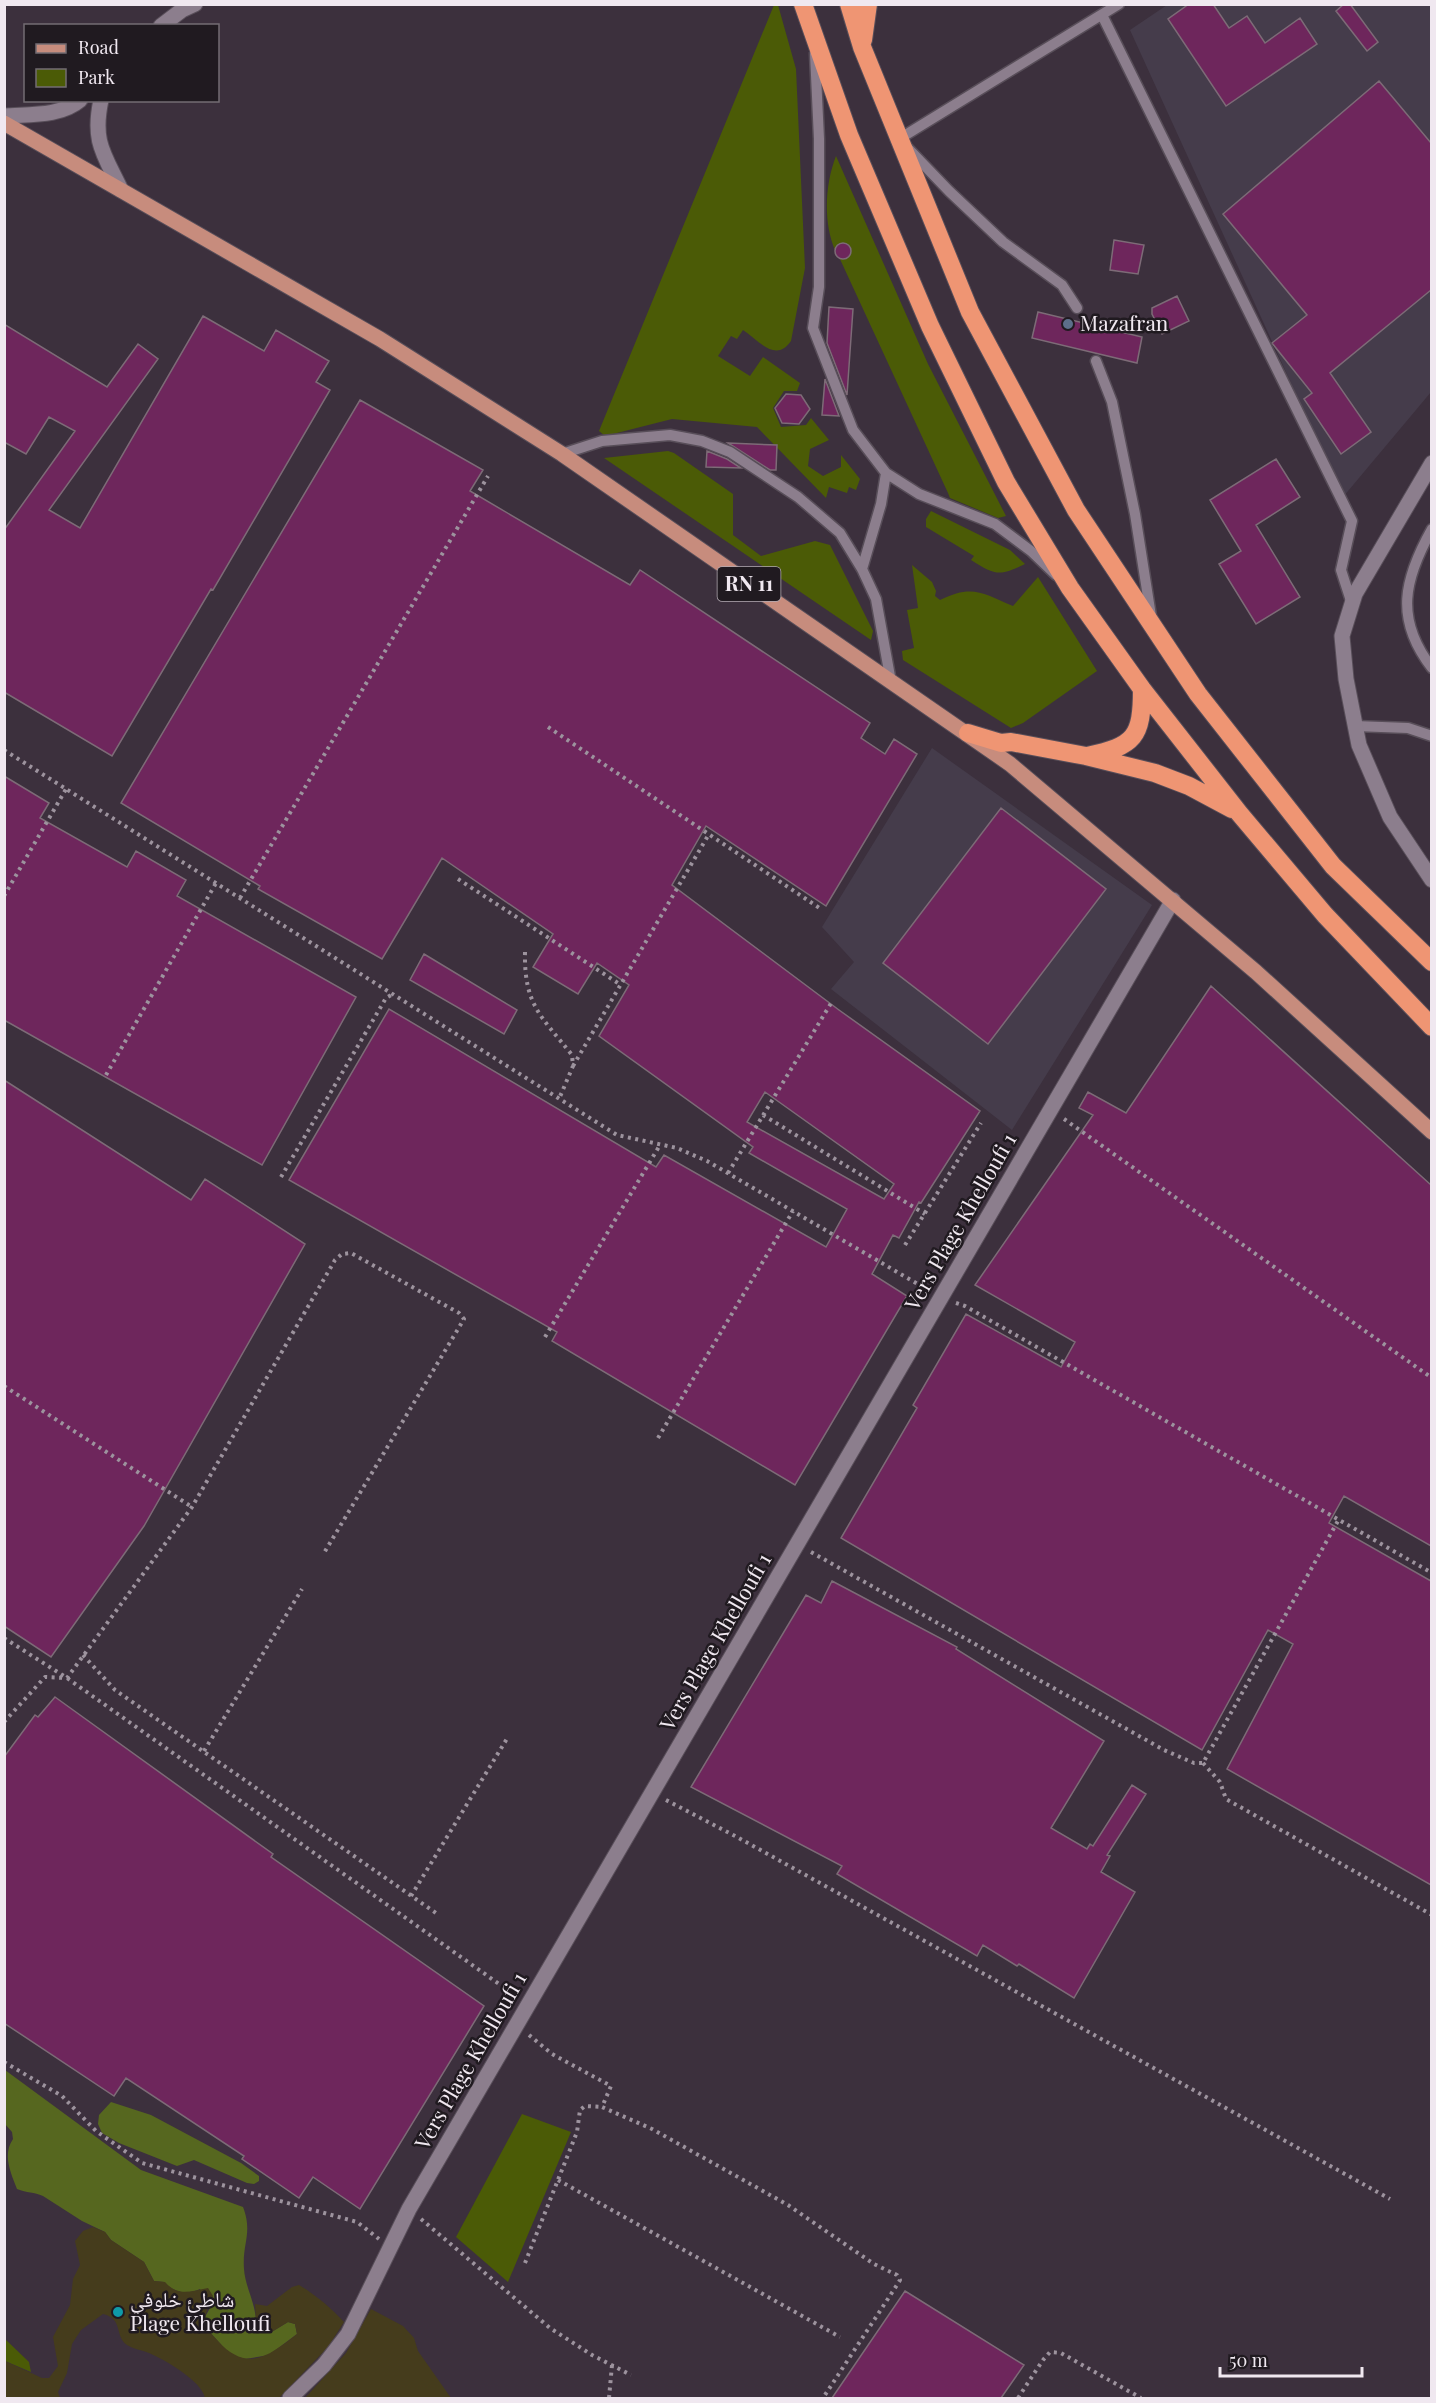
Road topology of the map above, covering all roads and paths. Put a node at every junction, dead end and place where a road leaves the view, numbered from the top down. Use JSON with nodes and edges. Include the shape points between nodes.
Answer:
{"nodes":[{"id":1,"x":195,"y":4,"type":"edge"},
{"id":2,"x":803,"y":4,"type":"edge"},
{"id":3,"x":849,"y":4,"type":"edge"},
{"id":4,"x":868,"y":4,"type":"edge"},
{"id":5,"x":1119,"y":4,"type":"edge"},
{"id":6,"x":1102,"y":15,"type":"junction"},
{"id":7,"x":164,"y":24,"type":"edge"},
{"id":8,"x":862,"y":47,"type":"junction"},
{"id":9,"x":78,"y":102,"type":"edge"},
{"id":10,"x":101,"y":102,"type":"edge"},
{"id":11,"x":4,"y":116,"type":"edge"},
{"id":12,"x":4,"y":123,"type":"edge"},
{"id":13,"x":899,"y":139,"type":"junction"},
{"id":14,"x":121,"y":190,"type":"junction"},
{"id":15,"x":1077,"y":308,"type":"dead end"},
{"id":16,"x":1096,"y":361,"type":"dead end"},
{"id":17,"x":562,"y":454,"type":"junction"},
{"id":18,"x":1431,"y":463,"type":"edge"},
{"id":19,"x":886,"y":473,"type":"junction"},
{"id":20,"x":488,"y":476,"type":"dead end"},
{"id":21,"x":1431,"y":528,"type":"edge"},
{"id":22,"x":862,"y":569,"type":"junction"},
{"id":23,"x":1070,"y":588,"type":"junction"},
{"id":24,"x":1352,"y":604,"type":"junction"},
{"id":25,"x":1152,"y":622,"type":"junction"},
{"id":26,"x":1431,"y":668,"type":"edge"},
{"id":27,"x":891,"y":682,"type":"junction"},
{"id":28,"x":1142,"y":689,"type":"junction"},
{"id":29,"x":1355,"y":726,"type":"junction"},
{"id":30,"x":548,"y":727,"type":"dead end"},
{"id":31,"x":968,"y":734,"type":"junction"},
{"id":32,"x":1431,"y":736,"type":"edge"},
{"id":33,"x":4,"y":750,"type":"edge"},
{"id":34,"x":1086,"y":756,"type":"junction"},
{"id":35,"x":66,"y":789,"type":"junction"},
{"id":36,"x":1239,"y":813,"type":"junction"},
{"id":37,"x":709,"y":834,"type":"junction"},
{"id":38,"x":458,"y":879,"type":"dead end"},
{"id":39,"x":1431,"y":880,"type":"edge"},
{"id":40,"x":216,"y":883,"type":"junction"},
{"id":41,"x":4,"y":896,"type":"edge"},
{"id":42,"x":240,"y":898,"type":"junction"},
{"id":43,"x":1173,"y":900,"type":"junction"},
{"id":44,"x":821,"y":909,"type":"dead end"},
{"id":45,"x":525,"y":952,"type":"dead end"},
{"id":46,"x":1431,"y":962,"type":"edge"},
{"id":47,"x":621,"y":985,"type":"junction"},
{"id":48,"x":393,"y":994,"type":"junction"},
{"id":49,"x":833,"y":1000,"type":"dead end"},
{"id":50,"x":1431,"y":1027,"type":"edge"},
{"id":51,"x":573,"y":1066,"type":"junction"},
{"id":52,"x":106,"y":1075,"type":"dead end"},
{"id":53,"x":559,"y":1099,"type":"junction"},
{"id":54,"x":1051,"y":1110,"type":"junction"},
{"id":55,"x":763,"y":1115,"type":"junction"},
{"id":56,"x":981,"y":1123,"type":"dead end"},
{"id":57,"x":1431,"y":1132,"type":"edge"},
{"id":58,"x":660,"y":1145,"type":"junction"},
{"id":59,"x":728,"y":1173,"type":"junction"},
{"id":60,"x":281,"y":1177,"type":"dead end"},
{"id":61,"x":793,"y":1211,"type":"junction"},
{"id":62,"x":925,"y":1214,"type":"junction"},
{"id":63,"x":905,"y":1245,"type":"dead end"},
{"id":64,"x":941,"y":1298,"type":"junction"},
{"id":65,"x":545,"y":1337,"type":"dead end"},
{"id":66,"x":1431,"y":1378,"type":"edge"},
{"id":67,"x":4,"y":1386,"type":"edge"},
{"id":68,"x":658,"y":1438,"type":"dead end"},
{"id":69,"x":192,"y":1507,"type":"junction"},
{"id":70,"x":1339,"y":1519,"type":"junction"},
{"id":71,"x":799,"y":1542,"type":"junction"},
{"id":72,"x":324,"y":1553,"type":"dead end"},
{"id":73,"x":1431,"y":1573,"type":"edge"},
{"id":74,"x":302,"y":1589,"type":"dead end"},
{"id":75,"x":4,"y":1638,"type":"edge"},
{"id":76,"x":83,"y":1655,"type":"junction"},
{"id":77,"x":67,"y":1678,"type":"junction"},
{"id":78,"x":4,"y":1722,"type":"edge"},
{"id":79,"x":508,"y":1737,"type":"dead end"},
{"id":80,"x":204,"y":1751,"type":"junction"},
{"id":81,"x":1203,"y":1763,"type":"junction"},
{"id":82,"x":652,"y":1792,"type":"junction"},
{"id":83,"x":411,"y":1896,"type":"junction"},
{"id":84,"x":436,"y":1913,"type":"dead end"},
{"id":85,"x":1431,"y":1915,"type":"edge"},
{"id":86,"x":528,"y":2006,"type":"junction"},
{"id":87,"x":517,"y":2025,"type":"junction"},
{"id":88,"x":4,"y":2062,"type":"edge"},
{"id":89,"x":602,"y":2107,"type":"junction"},
{"id":90,"x":558,"y":2180,"type":"junction"},
{"id":91,"x":1390,"y":2199,"type":"dead end"},
{"id":92,"x":409,"y":2209,"type":"junction"},
{"id":93,"x":389,"y":2250,"type":"junction"},
{"id":94,"x":525,"y":2264,"type":"dead end"},
{"id":95,"x":840,"y":2337,"type":"dead end"},
{"id":96,"x":612,"y":2365,"type":"junction"},
{"id":97,"x":631,"y":2375,"type":"dead end"},
{"id":98,"x":291,"y":2398,"type":"edge"},
{"id":99,"x":609,"y":2398,"type":"edge"},
{"id":100,"x":823,"y":2398,"type":"edge"},
{"id":101,"x":1018,"y":2398,"type":"edge"},
{"id":102,"x":1141,"y":2398,"type":"edge"}],
"edges":[{"from":1,"to":7,"type":"street"},
{"from":2,"to":19,"type":"lane","via":[[814,46],[819,139],[819,287],[813,328],[853,430]]},
{"from":2,"to":23,"type":"highway","via":[[849,135],[930,326],[1006,482]]},
{"from":3,"to":8,"type":"highway"},
{"from":4,"to":8,"type":"highway"},
{"from":5,"to":6,"type":"lane"},
{"from":6,"to":13,"type":"lane"},
{"from":6,"to":24,"type":"lane","via":[[1352,521],[1341,570]]},
{"from":8,"to":13,"type":"highway"},
{"from":9,"to":11,"type":"street","via":[[48,113]]},
{"from":10,"to":14,"type":"street","via":[[99,144]]},
{"from":12,"to":14,"type":"main road","number":"RN 11"},
{"from":13,"to":15,"type":"lane","via":[[1003,242],[1062,285]]},
{"from":13,"to":25,"type":"highway","via":[[970,312],[1076,510]]},
{"from":14,"to":17,"type":"main road","number":"RN 11","via":[[380,339]]},
{"from":16,"to":25,"type":"lane","via":[[1112,402]]},
{"from":17,"to":22,"type":"lane","via":[[602,441],[670,435],[702,441],[730,452],[798,498],[840,533]]},
{"from":17,"to":27,"type":"main road","number":"RN 11"},
{"from":18,"to":24,"type":"street"},
{"from":19,"to":22,"type":"lane"},
{"from":19,"to":23,"type":"lane","via":[[919,494],[995,524]]},
{"from":20,"to":42,"type":"path"},
{"from":21,"to":26,"type":"lane","via":[[1409,577],[1406,603],[1410,628]]},
{"from":22,"to":27,"type":"lane","via":[[876,599]]},
{"from":23,"to":28,"type":"highway"},
{"from":24,"to":29,"type":"street","via":[[1342,636]]},
{"from":25,"to":46,"type":"highway","via":[[1198,694],[1333,866]]},
{"from":27,"to":31,"type":"main road","number":"RN 11"},
{"from":28,"to":34,"type":"highway","via":[[1142,713],[1136,733],[1120,747]]},
{"from":28,"to":36,"type":"highway"},
{"from":29,"to":32,"type":"lane","via":[[1408,728]]},
{"from":29,"to":39,"type":"street","via":[[1359,745],[1390,817]]},
{"from":30,"to":37,"type":"path"},
{"from":31,"to":34,"type":"highway"},
{"from":31,"to":43,"type":"main road","number":"RN 11","via":[[1048,794]]},
{"from":33,"to":35,"type":"path"},
{"from":34,"to":36,"type":"highway","via":[[1172,778]]},
{"from":35,"to":40,"type":"path"},
{"from":35,"to":41,"type":"path"},
{"from":36,"to":50,"type":"highway","via":[[1325,915]]},
{"from":37,"to":44,"type":"path"},
{"from":37,"to":47,"type":"path"},
{"from":38,"to":47,"type":"path"},
{"from":40,"to":42,"type":"path"},
{"from":40,"to":52,"type":"path"},
{"from":42,"to":48,"type":"path"},
{"from":43,"to":54,"type":"street","name":"Vers Plage Khelloufi 1"},
{"from":43,"to":57,"type":"main road","number":"RN 11"},
{"from":45,"to":51,"type":"path","via":[[526,986],[531,1001],[572,1055]]},
{"from":47,"to":51,"type":"path"},
{"from":48,"to":53,"type":"path"},
{"from":48,"to":60,"type":"path","via":[[386,998]]},
{"from":49,"to":55,"type":"path"},
{"from":51,"to":53,"type":"path"},
{"from":53,"to":58,"type":"path","via":[[617,1135]]},
{"from":54,"to":64,"type":"street","name":"Vers Plage Khelloufi 1"},
{"from":54,"to":66,"type":"path"},
{"from":55,"to":59,"type":"path"},
{"from":55,"to":62,"type":"path"},
{"from":56,"to":62,"type":"path"},
{"from":58,"to":59,"type":"path","via":[[677,1148]]},
{"from":58,"to":65,"type":"path"},
{"from":59,"to":61,"type":"path"},
{"from":61,"to":64,"type":"path"},
{"from":61,"to":68,"type":"path"},
{"from":62,"to":63,"type":"path"},
{"from":64,"to":70,"type":"path","via":[[965,1306]]},
{"from":64,"to":71,"type":"street","name":"Vers Plage Khelloufi 1"},
{"from":67,"to":69,"type":"path"},
{"from":69,"to":72,"type":"path","via":[[335,1260],[351,1253],[464,1319]]},
{"from":69,"to":76,"type":"path"},
{"from":70,"to":73,"type":"path"},
{"from":70,"to":81,"type":"path"},
{"from":71,"to":81,"type":"path","via":[[1164,1750]]},
{"from":71,"to":82,"type":"street","name":"Vers Plage Khelloufi 1"},
{"from":74,"to":80,"type":"path"},
{"from":75,"to":77,"type":"path"},
{"from":76,"to":77,"type":"path"},
{"from":76,"to":80,"type":"path","via":[[115,1690]]},
{"from":77,"to":78,"type":"path","via":[[45,1677]]},
{"from":77,"to":86,"type":"path"},
{"from":79,"to":83,"type":"path"},
{"from":80,"to":83,"type":"path"},
{"from":81,"to":85,"type":"path","via":[[1220,1782],[1226,1799]]},
{"from":82,"to":86,"type":"street","name":"Vers Plage Khelloufi 1"},
{"from":82,"to":91,"type":"path"},
{"from":83,"to":84,"type":"path"},
{"from":86,"to":87,"type":"street","name":"Vers Plage Khelloufi 1"},
{"from":87,"to":89,"type":"path","via":[[552,2055],[611,2086]]},
{"from":87,"to":92,"type":"street","name":"Vers Plage Khelloufi 1"},
{"from":88,"to":93,"type":"path","via":[[62,2096],[96,2131],[142,2163],[357,2222]]},
{"from":89,"to":90,"type":"path","via":[[585,2106],[580,2110],[577,2132]]},
{"from":89,"to":100,"type":"path","via":[[652,2129],[788,2205],[874,2264],[897,2275],[897,2285]]},
{"from":90,"to":94,"type":"path"},
{"from":90,"to":95,"type":"path"},
{"from":92,"to":93,"type":"street","name":"Vers Plage Khelloufi 1"},
{"from":92,"to":96,"type":"path","via":[[550,2328]]},
{"from":93,"to":98,"type":"street","name":"Vers Plage Khelloufi 1","via":[[348,2334],[324,2366]]},
{"from":96,"to":97,"type":"path"},
{"from":96,"to":99,"type":"path"},
{"from":101,"to":102,"type":"path","via":[[1050,2352],[1060,2353]]}]}
